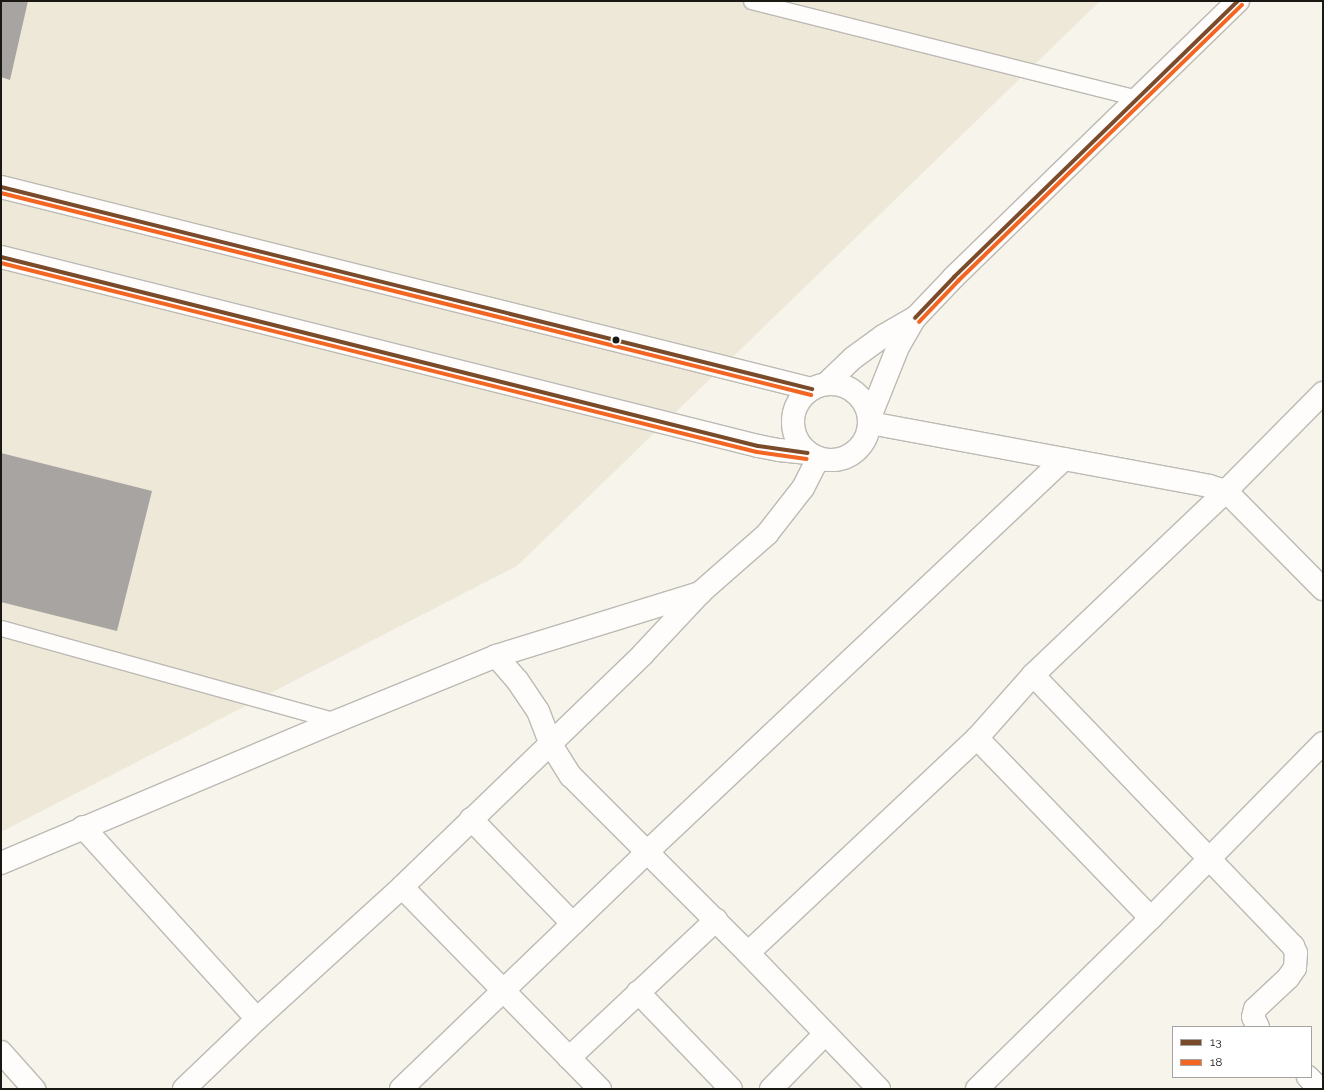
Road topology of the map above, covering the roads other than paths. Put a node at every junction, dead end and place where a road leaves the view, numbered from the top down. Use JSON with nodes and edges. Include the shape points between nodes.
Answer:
{"nodes":[{"id":1,"x":751,"y":1,"type":"edge"},
{"id":2,"x":1238,"y":1,"type":"edge"},
{"id":3,"x":1138,"y":98,"type":"junction"},
{"id":4,"x":1,"y":187,"type":"edge"},
{"id":5,"x":1,"y":257,"type":"edge"},
{"id":6,"x":915,"y":318,"type":"junction"},
{"id":7,"x":819,"y":386,"type":"junction"},
{"id":8,"x":1323,"y":393,"type":"edge"},
{"id":9,"x":870,"y":420,"type":"junction"},
{"id":10,"x":813,"y":455,"type":"junction"},
{"id":11,"x":1064,"y":459,"type":"junction"},
{"id":12,"x":1226,"y":491,"type":"junction"},
{"id":13,"x":1323,"y":589,"type":"edge"},
{"id":14,"x":701,"y":592,"type":"junction"},
{"id":15,"x":1,"y":628,"type":"edge"},
{"id":16,"x":496,"y":656,"type":"junction"},
{"id":17,"x":1033,"y":675,"type":"junction"},
{"id":18,"x":336,"y":721,"type":"junction"},
{"id":19,"x":978,"y":738,"type":"junction"},
{"id":20,"x":1323,"y":743,"type":"edge"},
{"id":21,"x":550,"y":744,"type":"junction"},
{"id":22,"x":471,"y":819,"type":"junction"},
{"id":23,"x":83,"y":827,"type":"junction"},
{"id":24,"x":647,"y":852,"type":"junction"},
{"id":25,"x":1209,"y":859,"type":"junction"},
{"id":26,"x":1,"y":863,"type":"edge"},
{"id":27,"x":402,"y":887,"type":"junction"},
{"id":28,"x":1151,"y":918,"type":"junction"},
{"id":29,"x":716,"y":920,"type":"junction"},
{"id":30,"x":573,"y":924,"type":"junction"},
{"id":31,"x":748,"y":953,"type":"junction"},
{"id":32,"x":504,"y":991,"type":"junction"},
{"id":33,"x":638,"y":992,"type":"junction"},
{"id":34,"x":257,"y":1019,"type":"junction"},
{"id":35,"x":1258,"y":1026,"type":"edge"},
{"id":36,"x":825,"y":1034,"type":"junction"},
{"id":37,"x":1,"y":1052,"type":"edge"},
{"id":38,"x":570,"y":1058,"type":"junction"},
{"id":39,"x":1309,"y":1078,"type":"edge"},
{"id":40,"x":34,"y":1089,"type":"edge"},
{"id":41,"x":184,"y":1089,"type":"edge"},
{"id":42,"x":401,"y":1089,"type":"edge"},
{"id":43,"x":600,"y":1089,"type":"edge"},
{"id":44,"x":731,"y":1089,"type":"edge"},
{"id":45,"x":771,"y":1089,"type":"edge"},
{"id":46,"x":879,"y":1089,"type":"edge"},
{"id":47,"x":977,"y":1089,"type":"edge"},
{"id":48,"x":1321,"y":1089,"type":"edge"}],
"edges":[{"from":1,"to":3,"type":"lane"},
{"from":2,"to":3,"type":"street"},
{"from":3,"to":6,"type":"street"},
{"from":4,"to":7,"type":"street"},
{"from":5,"to":10,"type":"street","via":[[758,446]]},
{"from":6,"to":7,"type":"street","via":[[883,336]]},
{"from":6,"to":9,"type":"street","via":[[898,347]]},
{"from":7,"to":9,"type":"street","via":[[837,384],[849,388],[859,395],[866,405]]},
{"from":7,"to":10,"type":"street","via":[[797,404],[793,425],[795,436]]},
{"from":8,"to":12,"type":"street"},
{"from":9,"to":10,"type":"street","via":[[864,443],[857,451],[839,460]]},
{"from":9,"to":11,"type":"street"},
{"from":10,"to":14,"type":"street","via":[[803,488],[767,534]]},
{"from":11,"to":12,"type":"street"},
{"from":11,"to":24,"type":"street"},
{"from":12,"to":13,"type":"street"},
{"from":12,"to":17,"type":"street"},
{"from":14,"to":16,"type":"street"},
{"from":14,"to":21,"type":"street","via":[[643,654]]},
{"from":15,"to":18,"type":"lane"},
{"from":16,"to":18,"type":"street"},
{"from":16,"to":21,"type":"street","via":[[517,680],[538,711]]},
{"from":17,"to":19,"type":"street"},
{"from":17,"to":25,"type":"street"},
{"from":18,"to":23,"type":"street"},
{"from":19,"to":28,"type":"street"},
{"from":19,"to":31,"type":"street"},
{"from":20,"to":25,"type":"street"},
{"from":21,"to":22,"type":"street"},
{"from":21,"to":24,"type":"street","via":[[571,776]]},
{"from":22,"to":27,"type":"street"},
{"from":22,"to":30,"type":"street"},
{"from":23,"to":26,"type":"street"},
{"from":23,"to":34,"type":"street"},
{"from":24,"to":29,"type":"street"},
{"from":24,"to":30,"type":"street"},
{"from":25,"to":28,"type":"street"},
{"from":25,"to":35,"type":"street","via":[[1288,938],[1296,953],[1297,961],[1291,973],[1254,1012],[1253,1017]]},
{"from":27,"to":32,"type":"street"},
{"from":27,"to":34,"type":"street"},
{"from":28,"to":47,"type":"street"},
{"from":29,"to":31,"type":"street"},
{"from":29,"to":33,"type":"street"},
{"from":30,"to":32,"type":"street"},
{"from":31,"to":36,"type":"street"},
{"from":32,"to":38,"type":"street"},
{"from":32,"to":42,"type":"street"},
{"from":33,"to":38,"type":"street"},
{"from":33,"to":44,"type":"street"},
{"from":34,"to":41,"type":"street"},
{"from":36,"to":45,"type":"street"},
{"from":36,"to":46,"type":"street"},
{"from":37,"to":40,"type":"street"},
{"from":38,"to":43,"type":"street"},
{"from":39,"to":48,"type":"street"}]}
